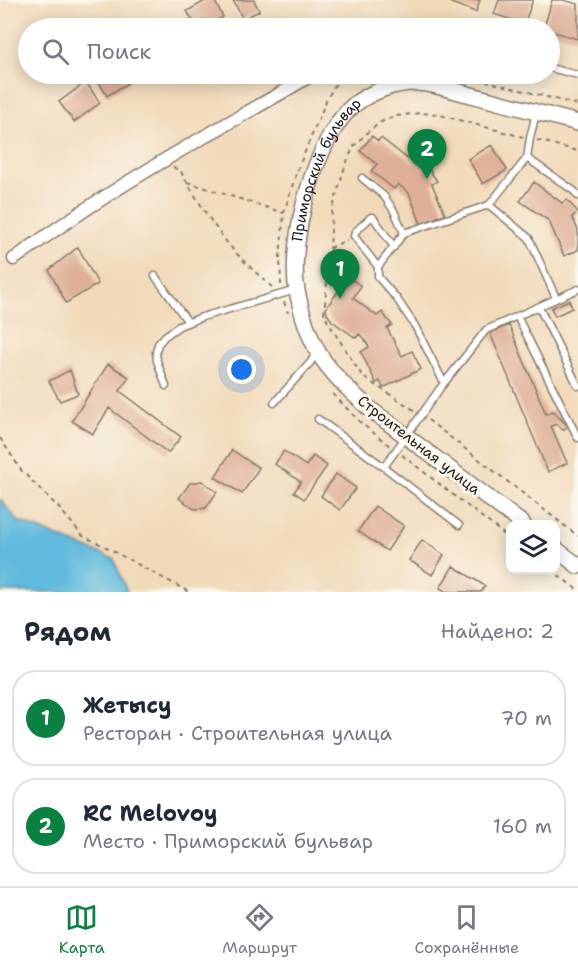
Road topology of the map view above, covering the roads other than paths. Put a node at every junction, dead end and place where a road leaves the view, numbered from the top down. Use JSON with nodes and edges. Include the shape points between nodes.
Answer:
{"nodes":[{"id":1,"x":560,"y":71,"type":"edge"},
{"id":2,"x":578,"y":75,"type":"edge"},
{"id":3,"x":296,"y":84,"type":"edge"},
{"id":4,"x":406,"y":84,"type":"edge"},
{"id":5,"x":449,"y":84,"type":"edge"},
{"id":6,"x":536,"y":112,"type":"junction"},
{"id":7,"x":578,"y":123,"type":"edge"},
{"id":8,"x":527,"y":158,"type":"junction"},
{"id":9,"x":362,"y":178,"type":"dead end"},
{"id":10,"x":578,"y":196,"type":"edge"},
{"id":11,"x":489,"y":205,"type":"junction"},
{"id":12,"x":404,"y":234,"type":"junction"},
{"id":13,"x":394,"y":247,"type":"junction"},
{"id":14,"x":14,"y":260,"type":"dead end"},
{"id":15,"x":378,"y":267,"type":"junction"},
{"id":16,"x":154,"y":276,"type":"dead end"},
{"id":17,"x":297,"y":289,"type":"junction"},
{"id":18,"x":578,"y":289,"type":"edge"},
{"id":19,"x":556,"y":298,"type":"junction"},
{"id":20,"x":539,"y":307,"type":"junction"},
{"id":21,"x":517,"y":316,"type":"junction"},
{"id":22,"x":188,"y":322,"type":"junction"},
{"id":23,"x":317,"y":351,"type":"junction"},
{"id":24,"x":444,"y":383,"type":"junction"},
{"id":25,"x":166,"y":386,"type":"dead end"},
{"id":26,"x":578,"y":386,"type":"edge"},
{"id":27,"x":273,"y":403,"type":"dead end"},
{"id":28,"x":318,"y":419,"type":"dead end"},
{"id":29,"x":406,"y":436,"type":"junction"},
{"id":30,"x":578,"y":438,"type":"edge"},
{"id":31,"x":384,"y":467,"type":"junction"},
{"id":32,"x":517,"y":520,"type":"edge"},
{"id":33,"x":459,"y":525,"type":"dead end"},
{"id":34,"x":560,"y":553,"type":"edge"},
{"id":35,"x":578,"y":566,"type":"edge"}],
"edges":[{"from":1,"to":2,"type":"lane"},
{"from":3,"to":14,"type":"street","via":[[163,160]]},
{"from":4,"to":17,"type":"street","name":"Приморский бульвар","via":[[374,93],[354,105],[324,147],[312,175],[298,230]]},
{"from":5,"to":6,"type":"street","name":"Приморский бульвар"},
{"from":6,"to":7,"type":"street","name":"Приморский бульвар"},
{"from":6,"to":8,"type":"lane"},
{"from":8,"to":10,"type":"lane"},
{"from":8,"to":11,"type":"lane"},
{"from":9,"to":12,"type":"lane","via":[[384,196]]},
{"from":11,"to":12,"type":"lane"},
{"from":11,"to":19,"type":"lane","via":[[529,238]]},
{"from":12,"to":13,"type":"lane"},
{"from":13,"to":15,"type":"lane"},
{"from":13,"to":15,"type":"lane","via":[[371,217],[355,232],[354,236]]},
{"from":15,"to":24,"type":"lane","via":[[378,277],[415,326]]},
{"from":16,"to":22,"type":"lane"},
{"from":17,"to":22,"type":"lane"},
{"from":17,"to":23,"type":"street","name":"Строительная улица"},
{"from":18,"to":19,"type":"lane"},
{"from":19,"to":20,"type":"lane"},
{"from":20,"to":21,"type":"lane"},
{"from":20,"to":26,"type":"lane"},
{"from":21,"to":24,"type":"lane","via":[[486,330]]},
{"from":21,"to":30,"type":"lane"},
{"from":22,"to":25,"type":"lane","via":[[158,344],[157,361]]},
{"from":23,"to":27,"type":"lane"},
{"from":23,"to":29,"type":"street","name":"Строительная улица","via":[[350,392]]},
{"from":24,"to":29,"type":"lane"},
{"from":28,"to":31,"type":"lane"},
{"from":29,"to":31,"type":"lane"},
{"from":29,"to":32,"type":"street","name":"Строительная улица"},
{"from":31,"to":33,"type":"lane"},
{"from":34,"to":35,"type":"street"}]}
